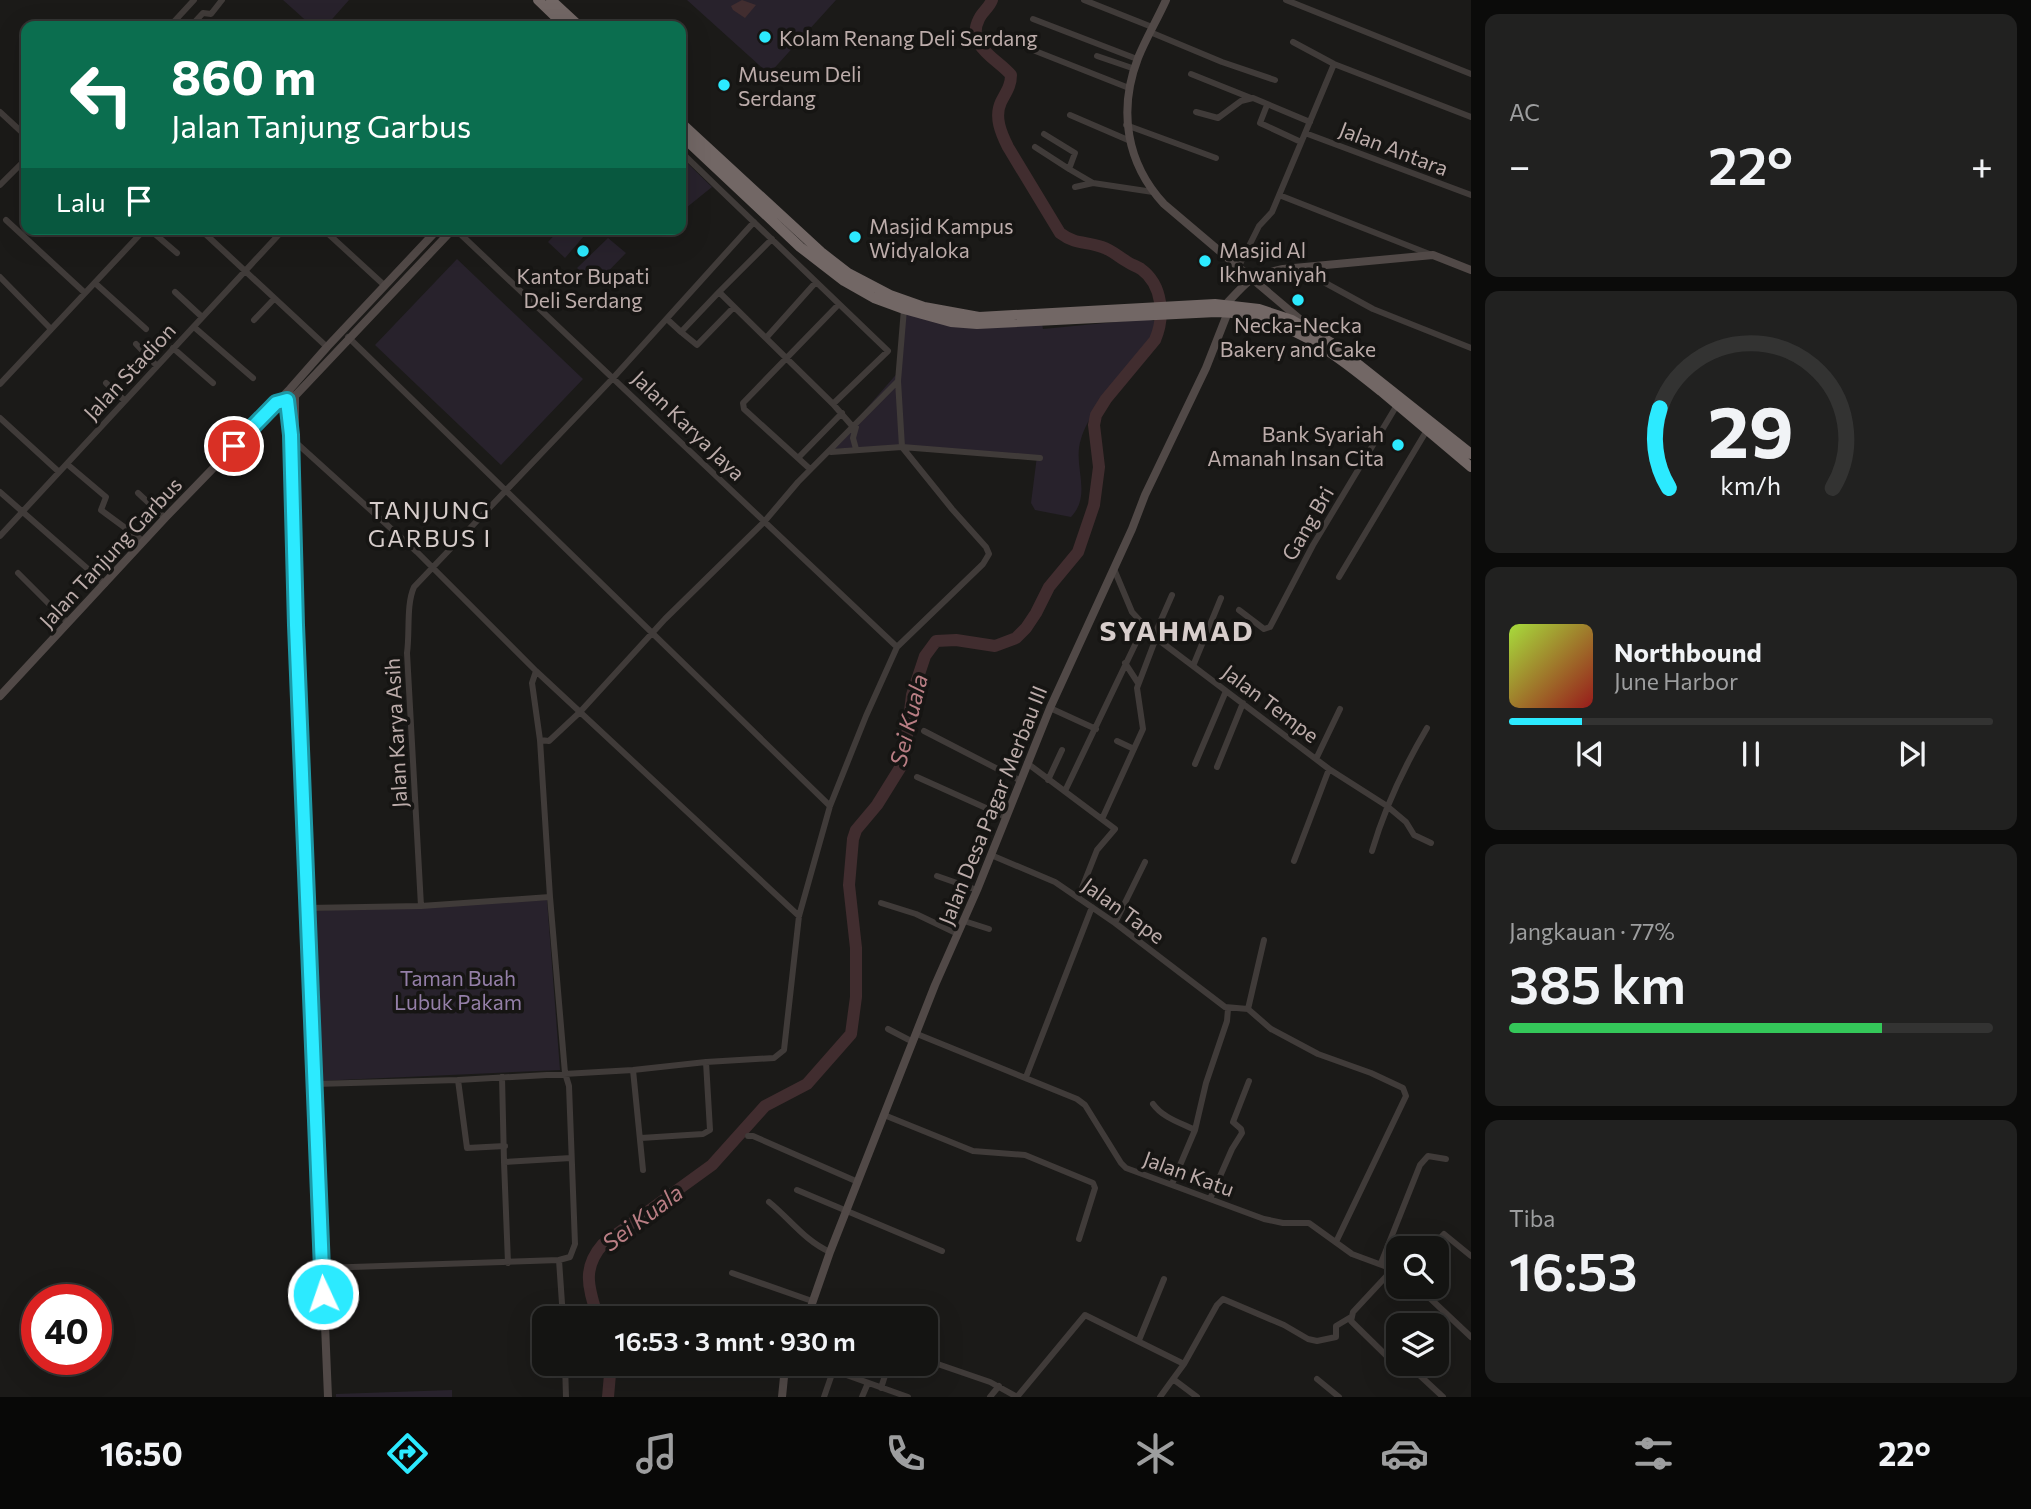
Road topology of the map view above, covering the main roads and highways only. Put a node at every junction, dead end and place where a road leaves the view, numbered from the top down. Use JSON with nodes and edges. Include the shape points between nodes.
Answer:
{"nodes":[{"id":1,"x":538,"y":0,"type":"edge"},
{"id":2,"x":551,"y":0,"type":"edge"},
{"id":3,"x":560,"y":21,"type":"edge"},
{"id":4,"x":574,"y":21,"type":"edge"},
{"id":5,"x":686,"y":128,"type":"edge"},
{"id":6,"x":686,"y":140,"type":"edge"},
{"id":7,"x":1227,"y":308,"type":"junction"},
{"id":8,"x":1143,"y":312,"type":"junction"},
{"id":9,"x":1471,"y":454,"type":"edge"},
{"id":10,"x":1471,"y":467,"type":"edge"}],
"edges":[{"from":1,"to":3,"type":"highway"},
{"from":2,"to":4,"type":"highway"},
{"from":5,"to":8,"type":"highway","via":[[821,252],[861,281],[900,299],[979,317]]},
{"from":6,"to":8,"type":"highway","via":[[815,259],[859,290],[904,309],[977,324]]},
{"from":7,"to":8,"type":"highway"},
{"from":7,"to":9,"type":"highway","via":[[1259,309],[1312,330]]},
{"from":7,"to":10,"type":"highway","via":[[1317,342]]}]}
